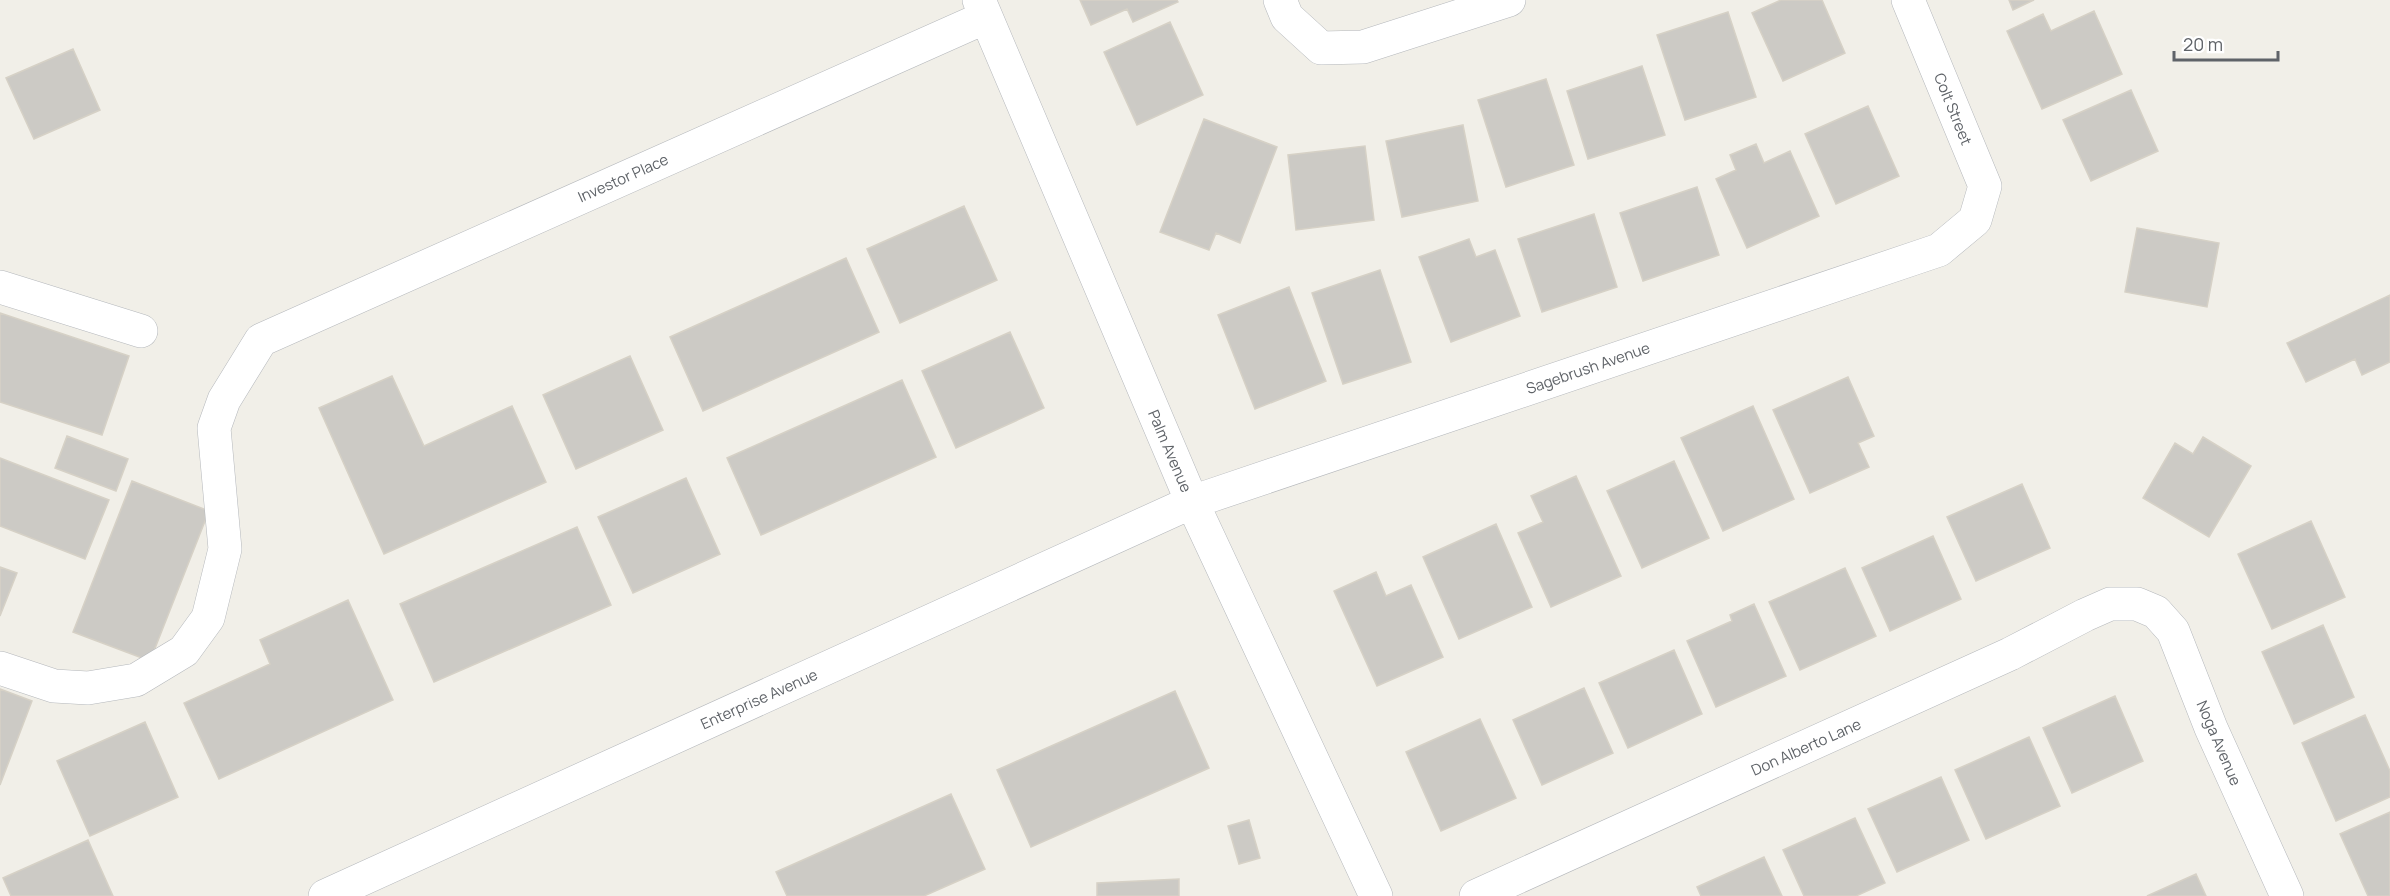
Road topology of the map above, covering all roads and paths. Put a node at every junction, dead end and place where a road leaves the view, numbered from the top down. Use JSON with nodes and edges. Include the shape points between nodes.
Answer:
{"nodes":[{"id":1,"x":1280,"y":0,"type":"edge"},
{"id":2,"x":1509,"y":0,"type":"edge"},
{"id":3,"x":1908,"y":0,"type":"edge"},
{"id":4,"x":982,"y":8,"type":"edge"},
{"id":5,"x":1975,"y":220,"type":"joint"},
{"id":6,"x":0,"y":287,"type":"edge"},
{"id":7,"x":141,"y":331,"type":"dead end"},
{"id":8,"x":1192,"y":501,"type":"junction"},
{"id":9,"x":2137,"y":604,"type":"joint"},
{"id":10,"x":0,"y":668,"type":"edge"},
{"id":11,"x":325,"y":896,"type":"edge"},
{"id":12,"x":1376,"y":896,"type":"edge"},
{"id":13,"x":1476,"y":896,"type":"edge"},
{"id":14,"x":2287,"y":896,"type":"edge"}],
"edges":[{"from":1,"to":2,"type":"street","via":[[1287,17],[1321,48],[1363,47]]},
{"from":3,"to":5,"type":"street","name":"Colt Street","via":[[1985,186]]},
{"from":4,"to":8,"type":"street","name":"Palm Avenue"},
{"from":4,"to":10,"type":"street","name":"Investor Place","via":[[261,340],[224,400],[214,428],[225,549],[208,618],[184,651],[136,680],[88,688],[54,686]]},
{"from":5,"to":8,"type":"street","name":"Sagebrush Avenue","via":[[1939,250]]},
{"from":6,"to":7,"type":"street"},
{"from":8,"to":11,"type":"street","name":"Enterprise Avenue"},
{"from":8,"to":12,"type":"street","name":"Palm Avenue"},
{"from":9,"to":13,"type":"street","name":"Don Alberto Lane","via":[[2110,604],[2085,615],[2010,654]]},
{"from":9,"to":14,"type":"street","name":"Noga Avenue","via":[[2156,612],[2173,632],[2211,728]]}]}
